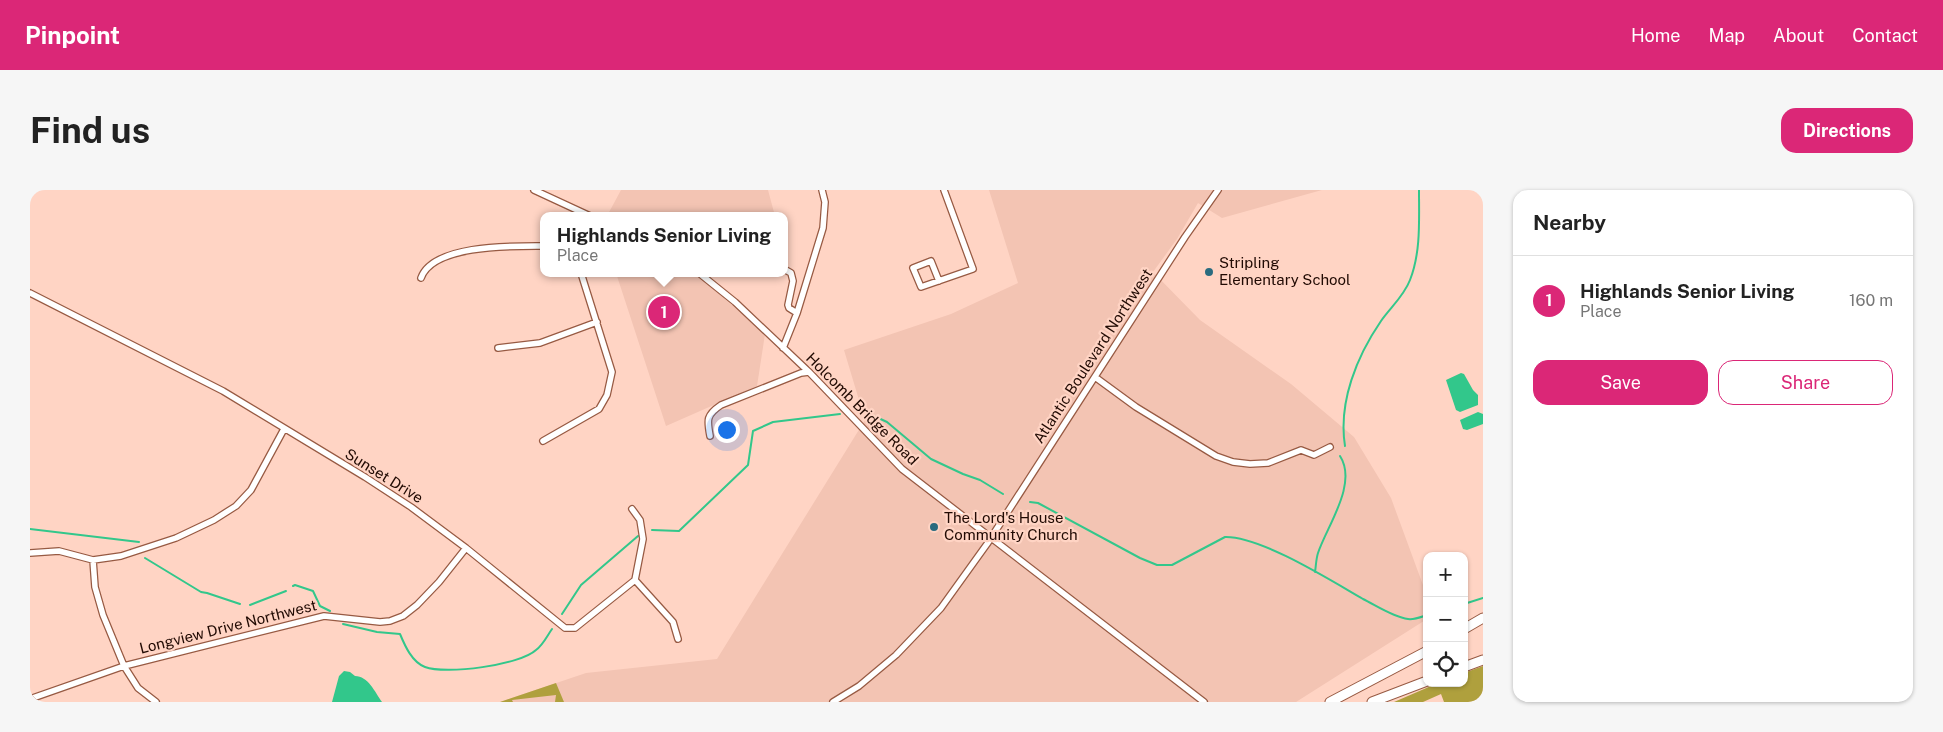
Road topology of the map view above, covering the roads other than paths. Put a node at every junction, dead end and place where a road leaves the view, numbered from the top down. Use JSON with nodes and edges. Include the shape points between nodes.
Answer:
{"nodes":[{"id":1,"x":534,"y":190,"type":"edge"},
{"id":2,"x":822,"y":190,"type":"edge"},
{"id":3,"x":944,"y":190,"type":"edge"},
{"id":4,"x":1218,"y":190,"type":"edge"},
{"id":5,"x":581,"y":212,"type":"edge"},
{"id":6,"x":540,"y":246,"type":"edge"},
{"id":7,"x":788,"y":271,"type":"edge"},
{"id":8,"x":582,"y":277,"type":"edge"},
{"id":9,"x":704,"y":277,"type":"edge"},
{"id":10,"x":421,"y":278,"type":"dead end"},
{"id":11,"x":939,"y":281,"type":"junction"},
{"id":12,"x":30,"y":293,"type":"edge"},
{"id":13,"x":797,"y":313,"type":"junction"},
{"id":14,"x":597,"y":322,"type":"junction"},
{"id":15,"x":498,"y":348,"type":"dead end"},
{"id":16,"x":783,"y":348,"type":"junction"},
{"id":17,"x":809,"y":372,"type":"junction"},
{"id":18,"x":1095,"y":377,"type":"junction"},
{"id":19,"x":284,"y":429,"type":"junction"},
{"id":20,"x":710,"y":436,"type":"dead end"},
{"id":21,"x":543,"y":440,"type":"dead end"},
{"id":22,"x":1330,"y":447,"type":"dead end"},
{"id":23,"x":632,"y":509,"type":"dead end"},
{"id":24,"x":991,"y":537,"type":"junction"},
{"id":25,"x":466,"y":548,"type":"junction"},
{"id":26,"x":30,"y":553,"type":"edge"},
{"id":27,"x":93,"y":560,"type":"junction"},
{"id":28,"x":635,"y":580,"type":"junction"},
{"id":29,"x":1483,"y":618,"type":"edge"},
{"id":30,"x":1468,"y":627,"type":"edge"},
{"id":31,"x":678,"y":639,"type":"dead end"},
{"id":32,"x":1423,"y":653,"type":"edge"},
{"id":33,"x":1483,"y":660,"type":"edge"},
{"id":34,"x":124,"y":666,"type":"junction"},
{"id":35,"x":1468,"y":666,"type":"edge"},
{"id":36,"x":1423,"y":682,"type":"edge"},
{"id":37,"x":30,"y":699,"type":"edge"},
{"id":38,"x":156,"y":702,"type":"edge"},
{"id":39,"x":833,"y":702,"type":"edge"},
{"id":40,"x":1204,"y":702,"type":"edge"},
{"id":41,"x":1330,"y":702,"type":"edge"},
{"id":42,"x":1372,"y":702,"type":"edge"}],
"edges":[{"from":1,"to":5,"type":"street"},
{"from":2,"to":13,"type":"street","via":[[824,222]]},
{"from":3,"to":11,"type":"street","via":[[973,269]]},
{"from":4,"to":18,"type":"street","name":"Atlantic Boulevard Northwest"},
{"from":6,"to":10,"type":"street","via":[[498,246],[464,251],[424,269]]},
{"from":7,"to":13,"type":"street","via":[[793,281],[788,305]]},
{"from":8,"to":14,"type":"street"},
{"from":9,"to":16,"type":"street","name":"Holcomb Bridge Road"},
{"from":11,"to":11,"type":"street","via":[[921,287],[913,268],[931,261]]},
{"from":12,"to":19,"type":"street","name":"Sunset Drive","via":[[222,391]]},
{"from":13,"to":16,"type":"street"},
{"from":14,"to":15,"type":"street","via":[[540,342]]},
{"from":14,"to":21,"type":"street","via":[[612,372],[607,395],[599,409]]},
{"from":16,"to":17,"type":"street","name":"Holcomb Bridge Road"},
{"from":17,"to":20,"type":"street","via":[[721,404],[712,410],[707,420]]},
{"from":17,"to":24,"type":"street","name":"Holcomb Bridge Road","via":[[902,469]]},
{"from":18,"to":22,"type":"street","via":[[1136,408],[1216,456],[1233,462],[1268,463],[1302,450],[1314,455]]},
{"from":18,"to":24,"type":"street","name":"Atlantic Boulevard Northwest"},
{"from":19,"to":25,"type":"street","name":"Sunset Drive","via":[[411,507]]},
{"from":19,"to":27,"type":"street","via":[[251,490],[236,506],[176,538],[121,556]]},
{"from":23,"to":28,"type":"street","via":[[640,520],[643,539]]},
{"from":24,"to":39,"type":"street","name":"Atlantic Boulevard Northwest","via":[[941,608],[896,656],[860,686]]},
{"from":24,"to":40,"type":"street","name":"Holcomb Bridge Road"},
{"from":25,"to":28,"type":"street","name":"Sunset Drive","via":[[565,628],[575,628]]},
{"from":25,"to":34,"type":"street","name":"Longview Drive Northwest","via":[[417,605],[390,621],[324,616]]},
{"from":26,"to":27,"type":"street","via":[[58,551]]},
{"from":27,"to":34,"type":"street","via":[[95,587],[103,615]]},
{"from":28,"to":31,"type":"street","via":[[673,622]]},
{"from":29,"to":30,"type":"highway"},
{"from":32,"to":41,"type":"highway"},
{"from":33,"to":35,"type":"highway"},
{"from":34,"to":37,"type":"street","name":"Longview Drive Northwest"},
{"from":34,"to":38,"type":"street","via":[[138,688]]},
{"from":36,"to":42,"type":"highway"}]}
